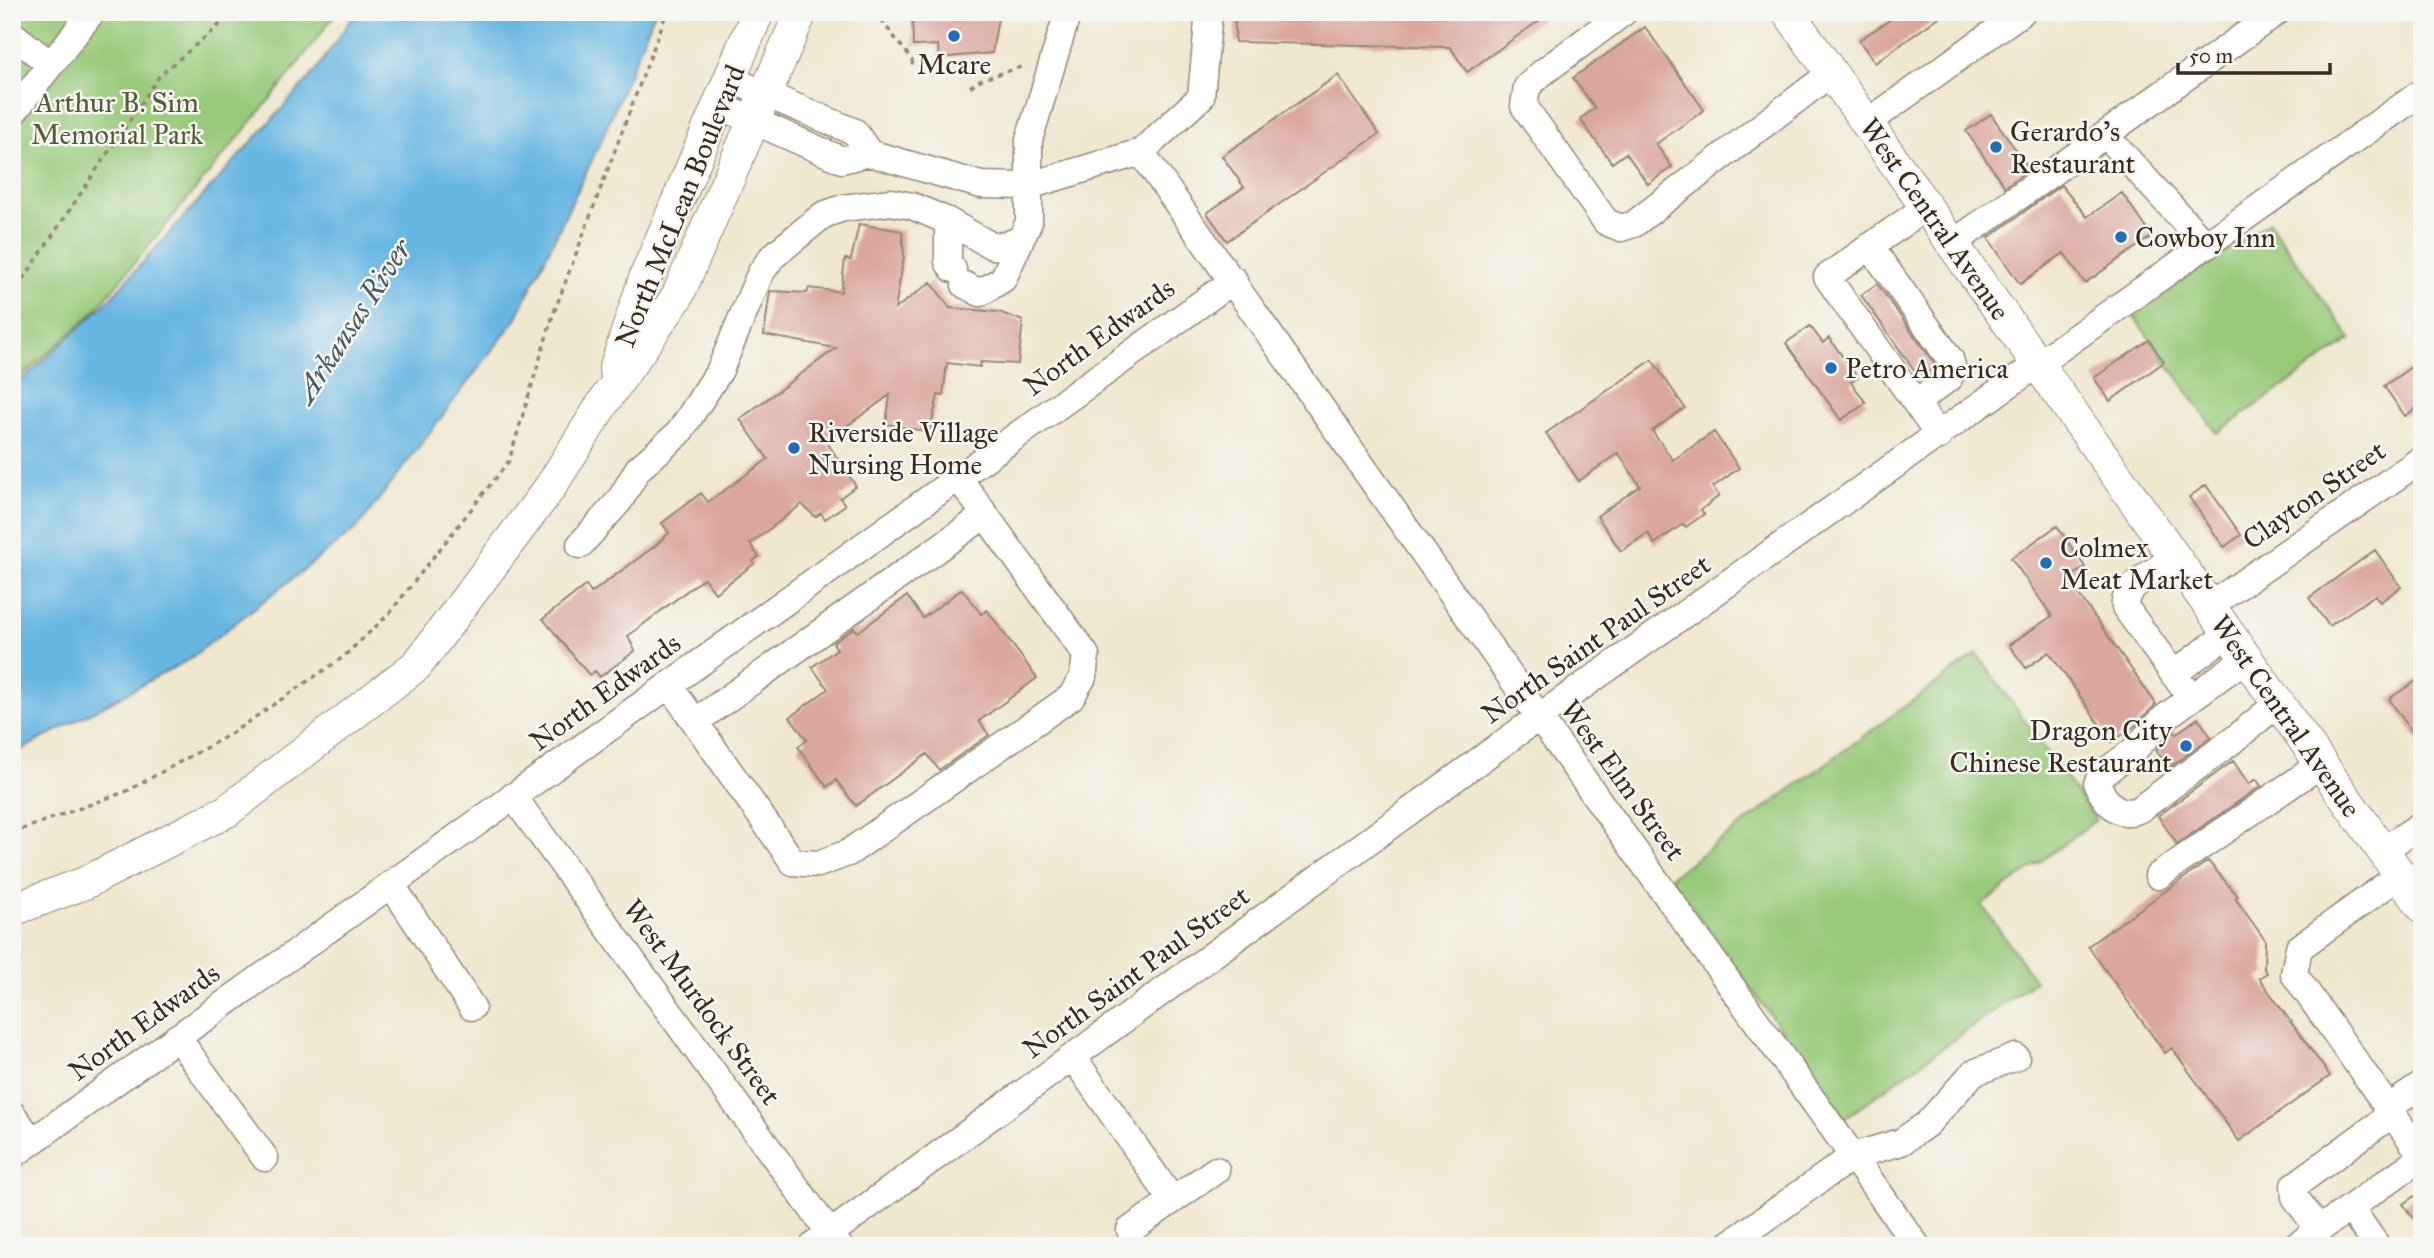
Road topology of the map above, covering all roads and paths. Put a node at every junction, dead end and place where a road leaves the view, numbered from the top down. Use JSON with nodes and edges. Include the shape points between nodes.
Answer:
{"nodes":[{"id":1,"x":92,"y":12,"type":"edge"},
{"id":2,"x":235,"y":12,"type":"edge"},
{"id":3,"x":667,"y":12,"type":"edge"},
{"id":4,"x":758,"y":12,"type":"edge"},
{"id":5,"x":801,"y":12,"type":"edge"},
{"id":6,"x":875,"y":12,"type":"edge"},
{"id":7,"x":1068,"y":12,"type":"edge"},
{"id":8,"x":1209,"y":12,"type":"edge"},
{"id":9,"x":1624,"y":12,"type":"edge"},
{"id":10,"x":1788,"y":12,"type":"edge"},
{"id":11,"x":2022,"y":12,"type":"edge"},
{"id":12,"x":2277,"y":12,"type":"edge"},
{"id":13,"x":12,"y":34,"type":"edge"},
{"id":14,"x":50,"y":64,"type":"junction"},
{"id":15,"x":1021,"y":67,"type":"dead end"},
{"id":16,"x":913,"y":68,"type":"dead end"},
{"id":17,"x":1831,"y":73,"type":"junction"},
{"id":18,"x":970,"y":87,"type":"dead end"},
{"id":19,"x":724,"y":92,"type":"junction"},
{"id":20,"x":2422,"y":92,"type":"edge"},
{"id":21,"x":761,"y":108,"type":"junction"},
{"id":22,"x":12,"y":114,"type":"edge"},
{"id":23,"x":1867,"y":123,"type":"junction"},
{"id":24,"x":2117,"y":148,"type":"dead end"},
{"id":25,"x":1141,"y":152,"type":"junction"},
{"id":26,"x":1028,"y":186,"type":"junction"},
{"id":27,"x":1926,"y":207,"type":"junction"},
{"id":28,"x":948,"y":221,"type":"junction"},
{"id":29,"x":1021,"y":239,"type":"junction"},
{"id":30,"x":1952,"y":244,"type":"junction"},
{"id":31,"x":1870,"y":246,"type":"junction"},
{"id":32,"x":2207,"y":246,"type":"junction"},
{"id":33,"x":1234,"y":280,"type":"junction"},
{"id":34,"x":12,"y":296,"type":"edge"},
{"id":35,"x":2038,"y":366,"type":"junction"},
{"id":36,"x":605,"y":400,"type":"junction"},
{"id":37,"x":1916,"y":403,"type":"junction"},
{"id":38,"x":1939,"y":436,"type":"junction"},
{"id":39,"x":2422,"y":458,"type":"edge"},
{"id":40,"x":958,"y":477,"type":"junction"},
{"id":41,"x":985,"y":515,"type":"junction"},
{"id":42,"x":580,"y":545,"type":"dead end"},
{"id":43,"x":2174,"y":558,"type":"junction"},
{"id":44,"x":2208,"y":607,"type":"junction"},
{"id":45,"x":2236,"y":646,"type":"junction"},
{"id":46,"x":2173,"y":674,"type":"junction"},
{"id":47,"x":669,"y":685,"type":"junction"},
{"id":48,"x":2191,"y":698,"type":"junction"},
{"id":49,"x":2277,"y":704,"type":"junction"},
{"id":50,"x":1539,"y":717,"type":"junction"},
{"id":51,"x":695,"y":722,"type":"junction"},
{"id":52,"x":2321,"y":764,"type":"junction"},
{"id":53,"x":513,"y":796,"type":"junction"},
{"id":54,"x":2422,"y":824,"type":"edge"},
{"id":55,"x":12,"y":833,"type":"edge"},
{"id":56,"x":2391,"y":863,"type":"junction"},
{"id":57,"x":2158,"y":876,"type":"dead end"},
{"id":58,"x":391,"y":884,"type":"junction"},
{"id":59,"x":2422,"y":906,"type":"edge"},
{"id":60,"x":12,"y":910,"type":"edge"},
{"id":61,"x":472,"y":1007,"type":"dead end"},
{"id":62,"x":177,"y":1037,"type":"junction"},
{"id":63,"x":1073,"y":1057,"type":"junction"},
{"id":64,"x":2016,"y":1057,"type":"dead end"},
{"id":65,"x":2422,"y":1085,"type":"edge"},
{"id":66,"x":2388,"y":1108,"type":"junction"},
{"id":67,"x":12,"y":1114,"type":"edge"},
{"id":68,"x":22,"y":1148,"type":"edge"},
{"id":69,"x":1853,"y":1156,"type":"junction"},
{"id":70,"x":2422,"y":1157,"type":"edge"},
{"id":71,"x":265,"y":1158,"type":"dead end"},
{"id":72,"x":1216,"y":1170,"type":"dead end"},
{"id":73,"x":1172,"y":1200,"type":"junction"},
{"id":74,"x":2350,"y":1208,"type":"junction"},
{"id":75,"x":1130,"y":1230,"type":"dead end"},
{"id":76,"x":2319,"y":1230,"type":"junction"},
{"id":77,"x":827,"y":1242,"type":"edge"},
{"id":78,"x":1727,"y":1246,"type":"edge"},
{"id":79,"x":1917,"y":1246,"type":"edge"},
{"id":80,"x":2296,"y":1246,"type":"edge"},
{"id":81,"x":2377,"y":1246,"type":"edge"}],
"edges":[{"from":1,"to":14,"type":"street"},
{"from":2,"to":34,"type":"path","via":[[160,75]]},
{"from":3,"to":55,"type":"path","via":[[553,315],[509,461],[388,615],[342,658],[229,735],[127,790]]},
{"from":4,"to":19,"type":"main road","name":"North McLean Boulevard"},
{"from":5,"to":21,"type":"main road","name":"North McLean Boulevard"},
{"from":6,"to":16,"type":"path","via":[[912,60]]},
{"from":7,"to":26,"type":"street","via":[[1028,140]]},
{"from":8,"to":25,"type":"street","via":[[1201,97]]},
{"from":9,"to":17,"type":"street","via":[[1542,73],[1527,88],[1524,106],[1605,222],[1621,228],[1634,224]]},
{"from":10,"to":17,"type":"main road","name":"West Central Avenue"},
{"from":11,"to":23,"type":"street"},
{"from":12,"to":30,"type":"street"},
{"from":13,"to":14,"type":"street"},
{"from":14,"to":22,"type":"street"},
{"from":15,"to":18,"type":"path"},
{"from":17,"to":23,"type":"main road","name":"West Central Avenue"},
{"from":19,"to":21,"type":"street"},
{"from":19,"to":36,"type":"main road","name":"North McLean Boulevard","via":[[645,278]]},
{"from":20,"to":32,"type":"street","name":"North Saint Paul Street"},
{"from":21,"to":26,"type":"street","via":[[842,160],[869,153],[981,185]]},
{"from":21,"to":36,"type":"main road","name":"North McLean Boulevard","via":[[677,297]]},
{"from":23,"to":27,"type":"main road","name":"West Central Avenue"},
{"from":24,"to":32,"type":"street"},
{"from":25,"to":26,"type":"street"},
{"from":25,"to":33,"type":"street","name":"West Elm Street"},
{"from":26,"to":29,"type":"street","via":[[1029,222]]},
{"from":27,"to":30,"type":"main road","name":"West Central Avenue"},
{"from":27,"to":31,"type":"street"},
{"from":28,"to":29,"type":"street","via":[[992,246]]},
{"from":28,"to":29,"type":"street","via":[[948,262],[980,293],[1003,279]]},
{"from":28,"to":42,"type":"street","via":[[891,202],[844,208],[824,215],[772,257],[751,291],[720,370],[679,433],[638,469],[620,500]]},
{"from":30,"to":35,"type":"main road","name":"West Central Avenue"},
{"from":31,"to":37,"type":"street","via":[[1950,359],[1953,370],[1949,378]]},
{"from":31,"to":37,"type":"street","via":[[1827,277]]},
{"from":32,"to":35,"type":"street","name":"North Saint Paul Street"},
{"from":33,"to":40,"type":"street","name":"North Edwards"},
{"from":33,"to":50,"type":"street","name":"West Elm Street"},
{"from":35,"to":38,"type":"street","name":"North Saint Paul Street"},
{"from":35,"to":43,"type":"main road","name":"West Central Avenue"},
{"from":36,"to":60,"type":"main road","name":"North McLean Boulevard","via":[[551,486],[416,665],[228,811],[85,883]]},
{"from":37,"to":38,"type":"street"},
{"from":38,"to":50,"type":"street","name":"North Saint Paul Street"},
{"from":39,"to":44,"type":"street","name":"Clayton Street"},
{"from":40,"to":41,"type":"street"},
{"from":40,"to":47,"type":"street","name":"North Edwards"},
{"from":41,"to":51,"type":"street"},
{"from":41,"to":51,"type":"street","via":[[1086,655],[1083,677],[1071,697],[848,853],[818,864],[793,862]]},
{"from":43,"to":44,"type":"main road","name":"West Central Avenue"},
{"from":43,"to":46,"type":"street","via":[[2124,600]]},
{"from":44,"to":45,"type":"main road","name":"West Central Avenue"},
{"from":45,"to":46,"type":"street"},
{"from":45,"to":48,"type":"street"},
{"from":45,"to":49,"type":"main road","name":"West Central Avenue"},
{"from":46,"to":48,"type":"street"},
{"from":47,"to":51,"type":"street"},
{"from":47,"to":53,"type":"street","name":"North Edwards"},
{"from":48,"to":49,"type":"street","via":[[2101,775],[2097,784],[2111,806],[2130,814],[2140,809]]},
{"from":49,"to":52,"type":"main road","name":"West Central Avenue"},
{"from":50,"to":63,"type":"street","name":"North Saint Paul Street"},
{"from":50,"to":69,"type":"street","name":"West Elm Street"},
{"from":52,"to":56,"type":"main road","name":"West Central Avenue"},
{"from":52,"to":57,"type":"street"},
{"from":53,"to":58,"type":"street","name":"North Edwards"},
{"from":53,"to":77,"type":"street","name":"West Murdock Street"},
{"from":54,"to":56,"type":"street"},
{"from":56,"to":59,"type":"main road","name":"West Central Avenue"},
{"from":56,"to":66,"type":"street","via":[[2299,948],[2294,974]]},
{"from":58,"to":61,"type":"street"},
{"from":58,"to":62,"type":"street","name":"North Edwards"},
{"from":62,"to":68,"type":"street","name":"North Edwards"},
{"from":62,"to":71,"type":"street"},
{"from":63,"to":73,"type":"street"},
{"from":63,"to":77,"type":"street","name":"North Saint Paul Street"},
{"from":64,"to":69,"type":"street","via":[[1973,1073],[1927,1124],[1901,1142]]},
{"from":65,"to":66,"type":"street"},
{"from":66,"to":70,"type":"street"},
{"from":66,"to":76,"type":"street","via":[[2384,1119],[2294,1186],[2295,1197]]},
{"from":67,"to":68,"type":"street"},
{"from":69,"to":78,"type":"street"},
{"from":69,"to":79,"type":"street","name":"West Elm Street"},
{"from":70,"to":74,"type":"street"},
{"from":72,"to":73,"type":"street"},
{"from":73,"to":75,"type":"street"},
{"from":74,"to":76,"type":"street"},
{"from":74,"to":81,"type":"street"},
{"from":76,"to":80,"type":"street"}]}
